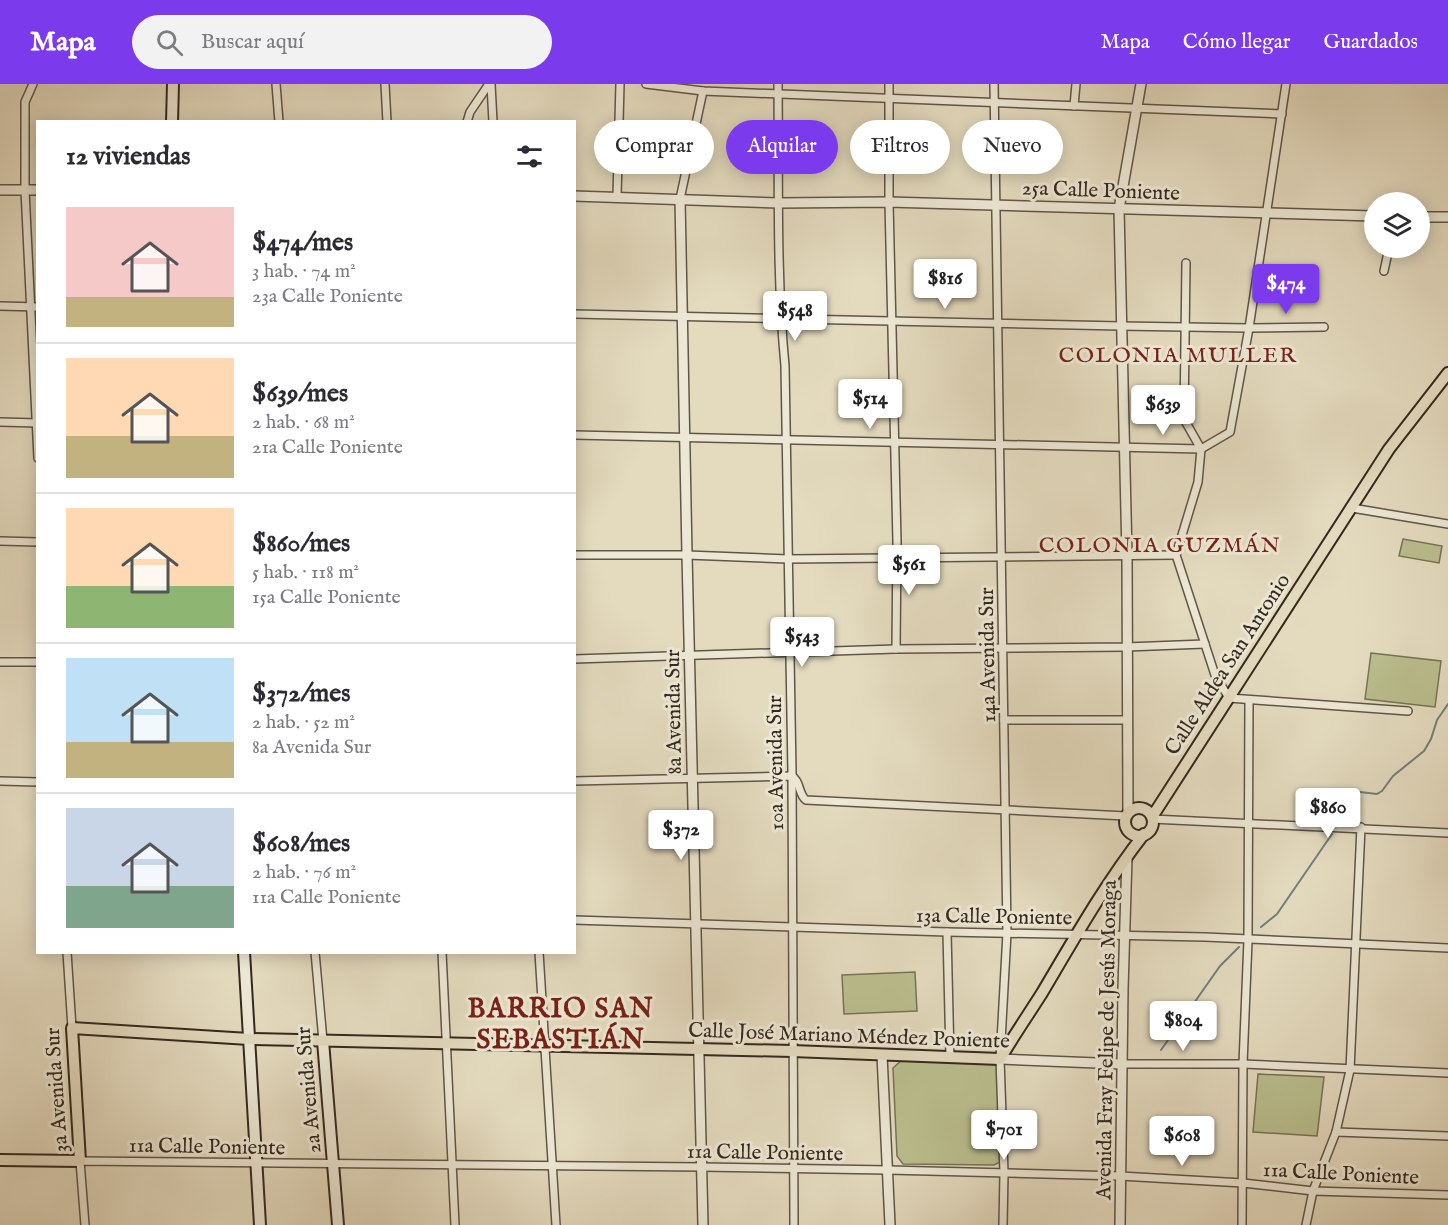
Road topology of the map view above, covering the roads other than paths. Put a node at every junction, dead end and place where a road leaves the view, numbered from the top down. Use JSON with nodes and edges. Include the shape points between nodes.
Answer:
{"nodes":[{"id":1,"x":33,"y":84,"type":"edge"},
{"id":2,"x":172,"y":84,"type":"edge"},
{"id":3,"x":276,"y":84,"type":"edge"},
{"id":4,"x":385,"y":84,"type":"edge"},
{"id":5,"x":490,"y":84,"type":"edge"},
{"id":6,"x":620,"y":84,"type":"edge"},
{"id":7,"x":646,"y":84,"type":"edge"},
{"id":8,"x":778,"y":84,"type":"edge"},
{"id":9,"x":889,"y":84,"type":"edge"},
{"id":10,"x":994,"y":84,"type":"edge"},
{"id":11,"x":1076,"y":84,"type":"edge"},
{"id":12,"x":1141,"y":84,"type":"edge"},
{"id":13,"x":1286,"y":84,"type":"edge"},
{"id":14,"x":703,"y":91,"type":"junction"},
{"id":15,"x":778,"y":94,"type":"junction"},
{"id":16,"x":889,"y":99,"type":"junction"},
{"id":17,"x":994,"y":103,"type":"junction"},
{"id":18,"x":1074,"y":106,"type":"junction"},
{"id":19,"x":1137,"y":108,"type":"junction"},
{"id":20,"x":1282,"y":114,"type":"junction"},
{"id":21,"x":172,"y":120,"type":"edge"},
{"id":22,"x":279,"y":120,"type":"edge"},
{"id":23,"x":387,"y":120,"type":"edge"},
{"id":24,"x":468,"y":120,"type":"edge"},
{"id":25,"x":493,"y":120,"type":"edge"},
{"id":26,"x":0,"y":190,"type":"edge"},
{"id":27,"x":25,"y":190,"type":"junction"},
{"id":28,"x":36,"y":190,"type":"edge"},
{"id":29,"x":576,"y":196,"type":"edge"},
{"id":30,"x":617,"y":196,"type":"junction"},
{"id":31,"x":680,"y":199,"type":"junction"},
{"id":32,"x":889,"y":202,"type":"junction"},
{"id":33,"x":778,"y":203,"type":"junction"},
{"id":34,"x":996,"y":205,"type":"junction"},
{"id":35,"x":1119,"y":209,"type":"junction"},
{"id":36,"x":1266,"y":214,"type":"junction"},
{"id":37,"x":1364,"y":216,"type":"edge"},
{"id":38,"x":1430,"y":217,"type":"edge"},
{"id":39,"x":1448,"y":217,"type":"edge"},
{"id":40,"x":1387,"y":258,"type":"edge"},
{"id":41,"x":1186,"y":263,"type":"dead end"},
{"id":42,"x":1384,"y":271,"type":"dead end"},
{"id":43,"x":0,"y":306,"type":"edge"},
{"id":44,"x":34,"y":307,"type":"edge"},
{"id":45,"x":576,"y":314,"type":"edge"},
{"id":46,"x":681,"y":316,"type":"junction"},
{"id":47,"x":781,"y":320,"type":"junction"},
{"id":48,"x":891,"y":321,"type":"junction"},
{"id":49,"x":998,"y":323,"type":"junction"},
{"id":50,"x":1120,"y":326,"type":"junction"},
{"id":51,"x":1185,"y":327,"type":"junction"},
{"id":52,"x":1324,"y":327,"type":"dead end"},
{"id":53,"x":1249,"y":328,"type":"junction"},
{"id":54,"x":1448,"y":373,"type":"edge"},
{"id":55,"x":36,"y":384,"type":"edge"},
{"id":56,"x":0,"y":422,"type":"edge"},
{"id":57,"x":36,"y":423,"type":"edge"},
{"id":58,"x":576,"y":435,"type":"edge"},
{"id":59,"x":684,"y":438,"type":"junction"},
{"id":60,"x":787,"y":440,"type":"junction"},
{"id":61,"x":895,"y":442,"type":"junction"},
{"id":62,"x":1000,"y":444,"type":"junction"},
{"id":63,"x":1124,"y":448,"type":"junction"},
{"id":64,"x":1201,"y":449,"type":"junction"},
{"id":65,"x":1352,"y":508,"type":"junction"},
{"id":66,"x":1448,"y":524,"type":"edge"},
{"id":67,"x":0,"y":541,"type":"edge"},
{"id":68,"x":36,"y":542,"type":"edge"},
{"id":69,"x":576,"y":555,"type":"edge"},
{"id":70,"x":687,"y":555,"type":"junction"},
{"id":71,"x":1176,"y":555,"type":"junction"},
{"id":72,"x":1127,"y":556,"type":"junction"},
{"id":73,"x":1002,"y":557,"type":"junction"},
{"id":74,"x":897,"y":558,"type":"junction"},
{"id":75,"x":788,"y":559,"type":"junction"},
{"id":76,"x":1205,"y":644,"type":"junction"},
{"id":77,"x":1126,"y":647,"type":"junction"},
{"id":78,"x":1004,"y":648,"type":"junction"},
{"id":79,"x":896,"y":649,"type":"junction"},
{"id":80,"x":790,"y":652,"type":"junction"},
{"id":81,"x":689,"y":654,"type":"junction"},
{"id":82,"x":576,"y":659,"type":"edge"},
{"id":83,"x":0,"y":662,"type":"edge"},
{"id":84,"x":36,"y":662,"type":"edge"},
{"id":85,"x":1229,"y":698,"type":"junction"},
{"id":86,"x":1249,"y":700,"type":"junction"},
{"id":87,"x":1408,"y":711,"type":"dead end"},
{"id":88,"x":1004,"y":720,"type":"junction"},
{"id":89,"x":1128,"y":720,"type":"junction"},
{"id":90,"x":792,"y":776,"type":"junction"},
{"id":91,"x":692,"y":778,"type":"junction"},
{"id":92,"x":0,"y":781,"type":"edge"},
{"id":93,"x":576,"y":781,"type":"edge"},
{"id":94,"x":36,"y":782,"type":"edge"},
{"id":95,"x":1005,"y":810,"type":"junction"},
{"id":96,"x":1140,"y":814,"type":"junction"},
{"id":97,"x":1248,"y":824,"type":"junction"},
{"id":98,"x":1361,"y":827,"type":"junction"},
{"id":99,"x":1126,"y":828,"type":"junction"},
{"id":100,"x":1448,"y":832,"type":"edge"},
{"id":101,"x":1144,"y":834,"type":"junction"},
{"id":102,"x":1127,"y":857,"type":"junction"},
{"id":103,"x":576,"y":920,"type":"edge"},
{"id":104,"x":696,"y":923,"type":"junction"},
{"id":105,"x":792,"y":926,"type":"junction"},
{"id":106,"x":947,"y":932,"type":"junction"},
{"id":107,"x":1007,"y":933,"type":"junction"},
{"id":108,"x":1075,"y":935,"type":"junction"},
{"id":109,"x":1126,"y":936,"type":"junction"},
{"id":110,"x":1248,"y":940,"type":"junction"},
{"id":111,"x":1358,"y":942,"type":"junction"},
{"id":112,"x":1448,"y":948,"type":"edge"},
{"id":113,"x":67,"y":954,"type":"edge"},
{"id":114,"x":244,"y":954,"type":"edge"},
{"id":115,"x":315,"y":954,"type":"edge"},
{"id":116,"x":442,"y":954,"type":"edge"},
{"id":117,"x":539,"y":954,"type":"edge"},
{"id":118,"x":72,"y":1028,"type":"junction"},
{"id":119,"x":249,"y":1039,"type":"junction"},
{"id":120,"x":323,"y":1041,"type":"junction"},
{"id":121,"x":446,"y":1044,"type":"junction"},
{"id":122,"x":545,"y":1047,"type":"junction"},
{"id":123,"x":698,"y":1050,"type":"junction"},
{"id":124,"x":792,"y":1051,"type":"junction"},
{"id":125,"x":882,"y":1055,"type":"junction"},
{"id":126,"x":950,"y":1057,"type":"junction"},
{"id":127,"x":1000,"y":1059,"type":"junction"},
{"id":128,"x":1122,"y":1064,"type":"junction"},
{"id":129,"x":1243,"y":1064,"type":"junction"},
{"id":130,"x":1350,"y":1070,"type":"junction"},
{"id":131,"x":1448,"y":1073,"type":"edge"},
{"id":132,"x":1336,"y":1132,"type":"junction"},
{"id":133,"x":1448,"y":1136,"type":"edge"},
{"id":134,"x":0,"y":1160,"type":"edge"},
{"id":135,"x":80,"y":1161,"type":"junction"},
{"id":136,"x":256,"y":1164,"type":"junction"},
{"id":137,"x":333,"y":1164,"type":"junction"},
{"id":138,"x":452,"y":1165,"type":"junction"},
{"id":139,"x":552,"y":1165,"type":"junction"},
{"id":140,"x":702,"y":1167,"type":"junction"},
{"id":141,"x":794,"y":1169,"type":"junction"},
{"id":142,"x":888,"y":1170,"type":"junction"},
{"id":143,"x":1004,"y":1173,"type":"junction"},
{"id":144,"x":1120,"y":1176,"type":"junction"},
{"id":145,"x":1243,"y":1183,"type":"junction"},
{"id":146,"x":1313,"y":1191,"type":"junction"},
{"id":147,"x":1448,"y":1195,"type":"edge"},
{"id":148,"x":85,"y":1225,"type":"edge"},
{"id":149,"x":260,"y":1225,"type":"edge"},
{"id":150,"x":338,"y":1225,"type":"edge"},
{"id":151,"x":455,"y":1225,"type":"edge"},
{"id":152,"x":556,"y":1225,"type":"edge"},
{"id":153,"x":703,"y":1225,"type":"edge"},
{"id":154,"x":794,"y":1225,"type":"edge"},
{"id":155,"x":890,"y":1225,"type":"edge"},
{"id":156,"x":1003,"y":1225,"type":"edge"},
{"id":157,"x":1120,"y":1225,"type":"edge"},
{"id":158,"x":1242,"y":1225,"type":"edge"},
{"id":159,"x":1306,"y":1225,"type":"edge"}],
"edges":[{"from":1,"to":27,"type":"street","via":[[25,102]]},
{"from":2,"to":21,"type":"main road"},
{"from":3,"to":22,"type":"street"},
{"from":4,"to":23,"type":"street"},
{"from":5,"to":24,"type":"street"},
{"from":5,"to":25,"type":"street"},
{"from":6,"to":30,"type":"street"},
{"from":7,"to":14,"type":"street"},
{"from":8,"to":15,"type":"street","name":"10a Avenida Sur"},
{"from":9,"to":16,"type":"street"},
{"from":10,"to":17,"type":"street","name":"14a Avenida Sur"},
{"from":11,"to":18,"type":"street"},
{"from":12,"to":19,"type":"street"},
{"from":13,"to":20,"type":"street"},
{"from":14,"to":15,"type":"street"},
{"from":14,"to":31,"type":"street"},
{"from":15,"to":16,"type":"street"},
{"from":15,"to":33,"type":"street","name":"10a Avenida Sur"},
{"from":16,"to":17,"type":"street"},
{"from":16,"to":32,"type":"street"},
{"from":17,"to":18,"type":"street"},
{"from":17,"to":34,"type":"street","name":"14a Avenida Sur"},
{"from":18,"to":19,"type":"street"},
{"from":19,"to":20,"type":"street"},
{"from":19,"to":35,"type":"street"},
{"from":20,"to":36,"type":"street"},
{"from":26,"to":27,"type":"street"},
{"from":27,"to":28,"type":"street"},
{"from":27,"to":44,"type":"street"},
{"from":29,"to":30,"type":"street","name":"25a Calle Poniente"},
{"from":30,"to":31,"type":"street","name":"25a Calle Poniente"},
{"from":31,"to":33,"type":"street","name":"25a Calle Poniente"},
{"from":31,"to":46,"type":"street","name":"8a Avenida Sur"},
{"from":32,"to":33,"type":"street","name":"25a Calle Poniente"},
{"from":32,"to":34,"type":"street","name":"25a Calle Poniente"},
{"from":32,"to":48,"type":"street"},
{"from":33,"to":47,"type":"street","name":"10a Avenida Sur"},
{"from":34,"to":35,"type":"street","name":"25a Calle Poniente"},
{"from":34,"to":49,"type":"street","name":"14a Avenida Sur"},
{"from":35,"to":36,"type":"street","name":"25a Calle Poniente"},
{"from":35,"to":50,"type":"street"},
{"from":36,"to":37,"type":"street","name":"25a Calle Poniente"},
{"from":36,"to":53,"type":"street"},
{"from":38,"to":39,"type":"street"},
{"from":40,"to":42,"type":"street"},
{"from":41,"to":51,"type":"street"},
{"from":43,"to":44,"type":"street"},
{"from":44,"to":55,"type":"street"},
{"from":45,"to":46,"type":"street"},
{"from":46,"to":47,"type":"street"},
{"from":46,"to":59,"type":"street","name":"8a Avenida Sur"},
{"from":47,"to":48,"type":"street"},
{"from":47,"to":60,"type":"street","name":"10a Avenida Sur"},
{"from":48,"to":49,"type":"street"},
{"from":48,"to":61,"type":"street"},
{"from":49,"to":50,"type":"street"},
{"from":49,"to":62,"type":"street","name":"14a Avenida Sur"},
{"from":50,"to":51,"type":"street"},
{"from":50,"to":63,"type":"street"},
{"from":51,"to":53,"type":"street"},
{"from":51,"to":64,"type":"street","via":[[1184,419]]},
{"from":52,"to":53,"type":"street"},
{"from":53,"to":64,"type":"street","via":[[1230,432]]},
{"from":54,"to":65,"type":"main road","name":"Calle Aldea San Antonio","via":[[1389,449]]},
{"from":56,"to":57,"type":"street"},
{"from":58,"to":59,"type":"street"},
{"from":59,"to":60,"type":"street"},
{"from":59,"to":70,"type":"street","name":"8a Avenida Sur"},
{"from":60,"to":61,"type":"street"},
{"from":60,"to":75,"type":"street","name":"10a Avenida Sur"},
{"from":61,"to":62,"type":"street"},
{"from":61,"to":74,"type":"street"},
{"from":62,"to":63,"type":"street"},
{"from":62,"to":73,"type":"street","name":"14a Avenida Sur"},
{"from":63,"to":64,"type":"street"},
{"from":63,"to":72,"type":"street"},
{"from":64,"to":71,"type":"street","via":[[1198,482]]},
{"from":65,"to":66,"type":"street"},
{"from":65,"to":85,"type":"main road","name":"Calle Aldea San Antonio"},
{"from":67,"to":68,"type":"street"},
{"from":69,"to":70,"type":"street"},
{"from":70,"to":75,"type":"street"},
{"from":70,"to":81,"type":"street","name":"8a Avenida Sur"},
{"from":71,"to":72,"type":"street"},
{"from":71,"to":76,"type":"street"},
{"from":72,"to":73,"type":"street"},
{"from":72,"to":77,"type":"street"},
{"from":73,"to":74,"type":"street"},
{"from":73,"to":78,"type":"street","name":"14a Avenida Sur"},
{"from":74,"to":75,"type":"street"},
{"from":74,"to":79,"type":"street"},
{"from":75,"to":80,"type":"street","name":"10a Avenida Sur"},
{"from":76,"to":77,"type":"street"},
{"from":76,"to":85,"type":"street","via":[[1215,675]]},
{"from":77,"to":78,"type":"street"},
{"from":77,"to":89,"type":"street"},
{"from":78,"to":79,"type":"street"},
{"from":78,"to":88,"type":"street","name":"14a Avenida Sur"},
{"from":79,"to":80,"type":"street"},
{"from":80,"to":81,"type":"street"},
{"from":80,"to":90,"type":"street","name":"10a Avenida Sur"},
{"from":81,"to":82,"type":"street"},
{"from":81,"to":91,"type":"street","name":"8a Avenida Sur"},
{"from":83,"to":84,"type":"street"},
{"from":85,"to":86,"type":"street"},
{"from":85,"to":96,"type":"main road","name":"Calle Aldea San Antonio","via":[[1162,800]]},
{"from":86,"to":87,"type":"street"},
{"from":86,"to":97,"type":"street"},
{"from":88,"to":89,"type":"street"},
{"from":88,"to":95,"type":"street","name":"14a Avenida Sur"},
{"from":89,"to":96,"type":"street","via":[[1129,800]]},
{"from":90,"to":91,"type":"street"},
{"from":90,"to":95,"type":"street","via":[[806,800]]},
{"from":90,"to":105,"type":"street","name":"10a Avenida Sur"},
{"from":91,"to":93,"type":"street"},
{"from":91,"to":104,"type":"street","name":"8a Avenida Sur"},
{"from":92,"to":94,"type":"street"},
{"from":95,"to":96,"type":"street"},
{"from":95,"to":107,"type":"street","name":"14a Avenida Sur"},
{"from":96,"to":97,"type":"street"},
{"from":96,"to":99,"type":"main road"},
{"from":96,"to":101,"type":"main road","name":"Calle Aldea San Antonio","via":[[1151,828]]},
{"from":97,"to":98,"type":"street"},
{"from":97,"to":110,"type":"street"},
{"from":98,"to":100,"type":"street"},
{"from":98,"to":111,"type":"street"},
{"from":99,"to":101,"type":"main road","via":[[1136,835]]},
{"from":99,"to":102,"type":"main road"},
{"from":101,"to":102,"type":"main road"},
{"from":102,"to":108,"type":"main road"},
{"from":102,"to":109,"type":"street","name":"Avenida Fray Felipe de Jesús Moraga"},
{"from":103,"to":104,"type":"street","name":"13a Calle Poniente"},
{"from":104,"to":105,"type":"street","name":"13a Calle Poniente"},
{"from":104,"to":123,"type":"street","name":"8a Avenida Sur"},
{"from":105,"to":106,"type":"street","name":"13a Calle Poniente"},
{"from":105,"to":124,"type":"street","name":"10a Avenida Sur"},
{"from":106,"to":107,"type":"street","name":"13a Calle Poniente"},
{"from":106,"to":126,"type":"street"},
{"from":107,"to":108,"type":"street","name":"13a Calle Poniente"},
{"from":107,"to":127,"type":"street","name":"14a Avenida Sur"},
{"from":108,"to":109,"type":"street","name":"13a Calle Poniente"},
{"from":108,"to":127,"type":"main road"},
{"from":109,"to":110,"type":"street","name":"13a Calle Poniente"},
{"from":109,"to":128,"type":"street","name":"Avenida Fray Felipe de Jesús Moraga"},
{"from":110,"to":111,"type":"street","name":"13a Calle Poniente"},
{"from":110,"to":129,"type":"street"},
{"from":111,"to":112,"type":"street","name":"13a Calle Poniente"},
{"from":111,"to":130,"type":"street"},
{"from":113,"to":118,"type":"street","name":"3a Avenida Sur"},
{"from":114,"to":119,"type":"main road"},
{"from":115,"to":120,"type":"street","name":"2a Avenida Sur"},
{"from":116,"to":121,"type":"street"},
{"from":117,"to":122,"type":"street"},
{"from":118,"to":119,"type":"main road","name":"Calle José Mariano Méndez Poniente"},
{"from":118,"to":135,"type":"main road","name":"3a Avenida Sur"},
{"from":119,"to":120,"type":"main road","name":"Calle José Mariano Méndez Poniente"},
{"from":119,"to":136,"type":"main road"},
{"from":120,"to":121,"type":"main road","name":"Calle José Mariano Méndez Poniente"},
{"from":120,"to":137,"type":"main road","name":"2a Avenida Sur"},
{"from":121,"to":122,"type":"main road","name":"Calle José Mariano Méndez Poniente"},
{"from":121,"to":138,"type":"street"},
{"from":122,"to":123,"type":"main road","name":"Calle José Mariano Méndez Poniente"},
{"from":122,"to":139,"type":"street"},
{"from":123,"to":124,"type":"main road","name":"Calle José Mariano Méndez Poniente"},
{"from":123,"to":140,"type":"street","name":"8a Avenida Sur"},
{"from":124,"to":125,"type":"main road","name":"Calle José Mariano Méndez Poniente"},
{"from":124,"to":141,"type":"street","name":"10a Avenida Sur"},
{"from":125,"to":126,"type":"main road","name":"Calle José Mariano Méndez Poniente"},
{"from":125,"to":142,"type":"street"},
{"from":126,"to":127,"type":"main road","name":"Calle José Mariano Méndez Poniente"},
{"from":127,"to":128,"type":"street","name":"Calle José Mariano Méndez Poniente"},
{"from":127,"to":143,"type":"street","name":"14a Avenida Sur"},
{"from":128,"to":129,"type":"street","name":"Calle José Mariano Méndez Poniente"},
{"from":128,"to":144,"type":"street","name":"Avenida Fray Felipe de Jesús Moraga"},
{"from":129,"to":130,"type":"street","name":"Calle José Mariano Méndez Poniente"},
{"from":129,"to":145,"type":"street"},
{"from":130,"to":131,"type":"street","name":"Calle José Mariano Méndez Poniente"},
{"from":130,"to":132,"type":"street"},
{"from":132,"to":133,"type":"street"},
{"from":132,"to":146,"type":"street"},
{"from":134,"to":135,"type":"main road"},
{"from":135,"to":136,"type":"street","name":"11a Calle Poniente"},
{"from":135,"to":148,"type":"street","name":"3a Avenida Sur"},
{"from":136,"to":137,"type":"street","name":"11a Calle Poniente"},
{"from":136,"to":149,"type":"main road"},
{"from":137,"to":138,"type":"street","name":"11a Calle Poniente"},
{"from":137,"to":150,"type":"main road","name":"2a Avenida Sur"},
{"from":138,"to":139,"type":"street","name":"11a Calle Poniente"},
{"from":138,"to":151,"type":"street"},
{"from":139,"to":140,"type":"street","name":"11a Calle Poniente"},
{"from":139,"to":152,"type":"street"},
{"from":140,"to":141,"type":"street","name":"11a Calle Poniente"},
{"from":140,"to":153,"type":"street","name":"8a Avenida Sur"},
{"from":141,"to":142,"type":"street","name":"11a Calle Poniente"},
{"from":141,"to":154,"type":"street","name":"10a Avenida Sur"},
{"from":142,"to":143,"type":"street","name":"11a Calle Poniente"},
{"from":142,"to":155,"type":"street"},
{"from":143,"to":144,"type":"street","name":"11a Calle Poniente"},
{"from":143,"to":156,"type":"street","name":"14a Avenida Sur"},
{"from":144,"to":145,"type":"street","name":"11a Calle Poniente"},
{"from":144,"to":157,"type":"street","name":"Avenida Fray Felipe de Jesús Moraga"},
{"from":145,"to":146,"type":"street","name":"11a Calle Poniente"},
{"from":145,"to":158,"type":"street"},
{"from":146,"to":147,"type":"street","name":"11a Calle Poniente"},
{"from":146,"to":159,"type":"street"}]}
